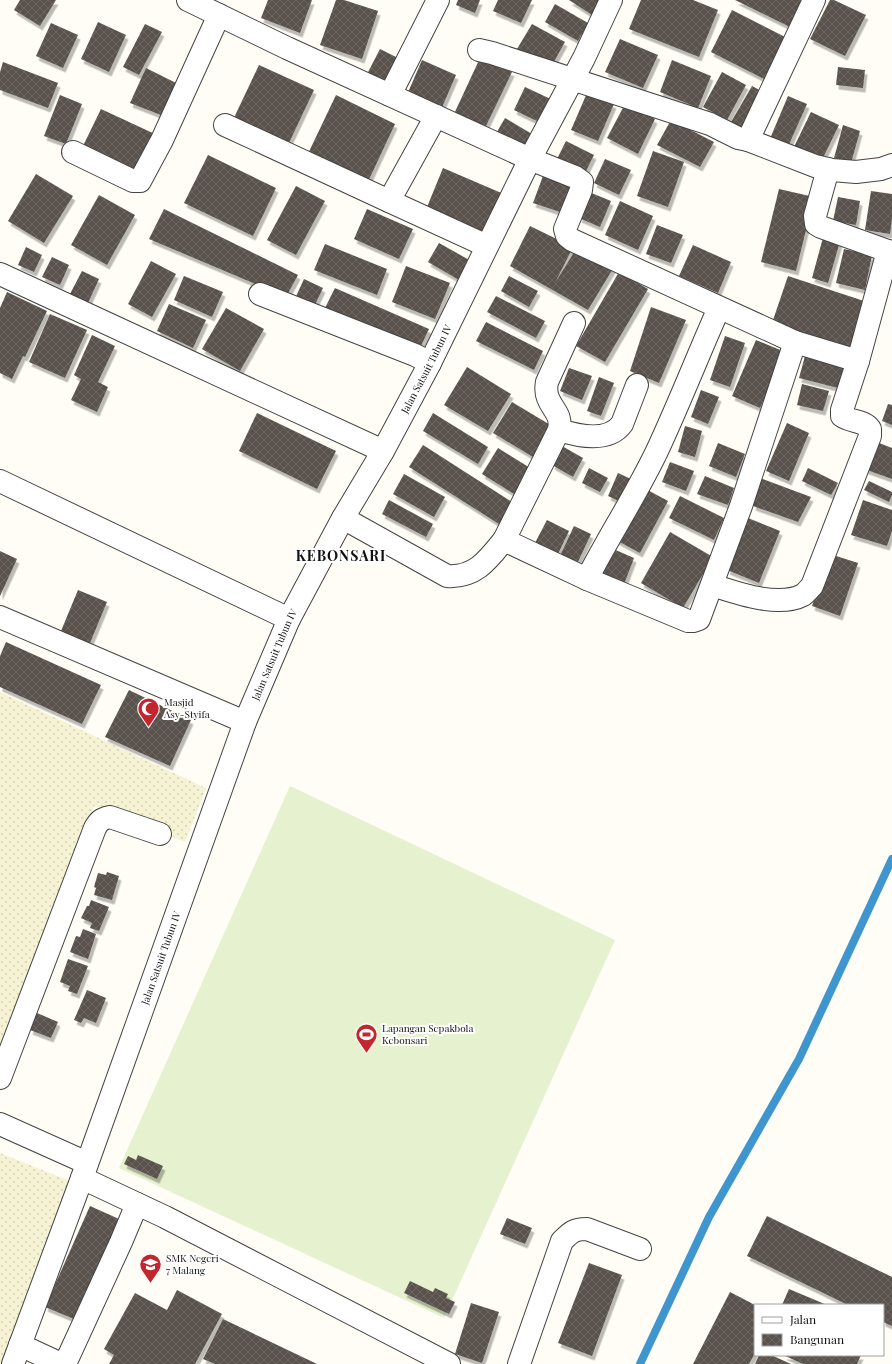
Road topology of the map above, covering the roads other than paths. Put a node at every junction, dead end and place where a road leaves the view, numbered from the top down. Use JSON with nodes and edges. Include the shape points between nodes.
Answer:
{"nodes":[{"id":1,"x":188,"y":0,"type":"edge"},
{"id":2,"x":438,"y":0,"type":"edge"},
{"id":3,"x":611,"y":0,"type":"edge"},
{"id":4,"x":814,"y":0,"type":"edge"},
{"id":5,"x":219,"y":15,"type":"junction"},
{"id":6,"x":479,"y":50,"type":"dead end"},
{"id":7,"x":573,"y":79,"type":"junction"},
{"id":8,"x":390,"y":95,"type":"junction"},
{"id":9,"x":436,"y":116,"type":"junction"},
{"id":10,"x":225,"y":125,"type":"dead end"},
{"id":11,"x":748,"y":140,"type":"junction"},
{"id":12,"x":73,"y":152,"type":"dead end"},
{"id":13,"x":530,"y":159,"type":"junction"},
{"id":14,"x":892,"y":165,"type":"edge"},
{"id":15,"x":828,"y":169,"type":"junction"},
{"id":16,"x":389,"y":201,"type":"junction"},
{"id":17,"x":487,"y":246,"type":"junction"},
{"id":18,"x":890,"y":252,"type":"edge"},
{"id":19,"x":0,"y":274,"type":"edge"},
{"id":20,"x":260,"y":294,"type":"dead end"},
{"id":21,"x":719,"y":308,"type":"junction"},
{"id":22,"x":574,"y":323,"type":"dead end"},
{"id":23,"x":795,"y":342,"type":"junction"},
{"id":24,"x":858,"y":361,"type":"junction"},
{"id":25,"x":430,"y":363,"type":"junction"},
{"id":26,"x":637,"y":385,"type":"dead end"},
{"id":27,"x":559,"y":430,"type":"junction"},
{"id":28,"x":384,"y":451,"type":"junction"},
{"id":29,"x":0,"y":481,"type":"edge"},
{"id":30,"x":343,"y":518,"type":"junction"},
{"id":31,"x":504,"y":540,"type":"junction"},
{"id":32,"x":587,"y":579,"type":"junction"},
{"id":33,"x":712,"y":585,"type":"junction"},
{"id":34,"x":0,"y":617,"type":"edge"},
{"id":35,"x":289,"y":619,"type":"junction"},
{"id":36,"x":245,"y":722,"type":"junction"},
{"id":37,"x":160,"y":834,"type":"dead end"},
{"id":38,"x":0,"y":1078,"type":"edge"},
{"id":39,"x":0,"y":1124,"type":"edge"},
{"id":40,"x":84,"y":1171,"type":"junction"},
{"id":41,"x":137,"y":1204,"type":"junction"},
{"id":42,"x":640,"y":1249,"type":"dead end"},
{"id":43,"x":17,"y":1354,"type":"edge"},
{"id":44,"x":61,"y":1364,"type":"edge"},
{"id":45,"x":65,"y":1364,"type":"edge"},
{"id":46,"x":449,"y":1364,"type":"edge"},
{"id":47,"x":519,"y":1364,"type":"edge"}],
"edges":[{"from":1,"to":5,"type":"street"},
{"from":2,"to":8,"type":"street"},
{"from":3,"to":7,"type":"street","name":"Jalan Satsuit Tubun IV"},
{"from":4,"to":11,"type":"street"},
{"from":5,"to":8,"type":"street"},
{"from":5,"to":12,"type":"street","via":[[162,140],[140,180],[133,181]]},
{"from":6,"to":7,"type":"street"},
{"from":7,"to":11,"type":"street","via":[[710,124],[738,138]]},
{"from":7,"to":13,"type":"street","name":"Jalan Satsuit Tubun IV"},
{"from":8,"to":9,"type":"street"},
{"from":9,"to":13,"type":"street"},
{"from":9,"to":16,"type":"street"},
{"from":10,"to":16,"type":"street"},
{"from":11,"to":15,"type":"street"},
{"from":13,"to":17,"type":"street","name":"Jalan Satsuit Tubun IV"},
{"from":13,"to":21,"type":"street","via":[[582,182],[567,224],[567,236]]},
{"from":14,"to":15,"type":"street","via":[[856,172]]},
{"from":15,"to":18,"type":"street","via":[[815,216],[816,224]]},
{"from":16,"to":17,"type":"street"},
{"from":17,"to":25,"type":"street","name":"Jalan Satsuit Tubun IV"},
{"from":18,"to":24,"type":"street"},
{"from":19,"to":28,"type":"street"},
{"from":20,"to":25,"type":"street"},
{"from":21,"to":23,"type":"street"},
{"from":21,"to":32,"type":"street","via":[[657,450]]},
{"from":22,"to":27,"type":"street","via":[[547,382],[548,398],[560,422]]},
{"from":23,"to":24,"type":"street"},
{"from":23,"to":33,"type":"street"},
{"from":24,"to":33,"type":"street","via":[[842,416],[866,424],[870,429],[870,436],[812,586],[804,594],[792,599],[779,600],[760,599]]},
{"from":25,"to":28,"type":"street","name":"Jalan Satsuit Tubun IV"},
{"from":26,"to":27,"type":"street","via":[[618,429],[606,435],[594,436]]},
{"from":27,"to":31,"type":"street"},
{"from":28,"to":30,"type":"street","name":"Jalan Satsuit Tubun IV"},
{"from":29,"to":35,"type":"street"},
{"from":30,"to":31,"type":"street","via":[[447,576],[457,577],[476,570]]},
{"from":30,"to":35,"type":"street","name":"Jalan Satsuit Tubun IV"},
{"from":31,"to":32,"type":"street"},
{"from":32,"to":33,"type":"street","via":[[688,621],[699,619]]},
{"from":34,"to":36,"type":"street"},
{"from":35,"to":36,"type":"street","name":"Jalan Satsuit Tubun IV"},
{"from":36,"to":40,"type":"street","name":"Jalan Satsuit Tubun IV"},
{"from":37,"to":38,"type":"street","via":[[110,817],[99,821]]},
{"from":39,"to":40,"type":"street"},
{"from":40,"to":41,"type":"street"},
{"from":40,"to":43,"type":"street","name":"Jalan Satsuit Tubun IV"},
{"from":41,"to":45,"type":"street"},
{"from":41,"to":46,"type":"street"},
{"from":42,"to":47,"type":"street","via":[[587,1229],[570,1232],[562,1242]]},
{"from":43,"to":44,"type":"street"}]}
